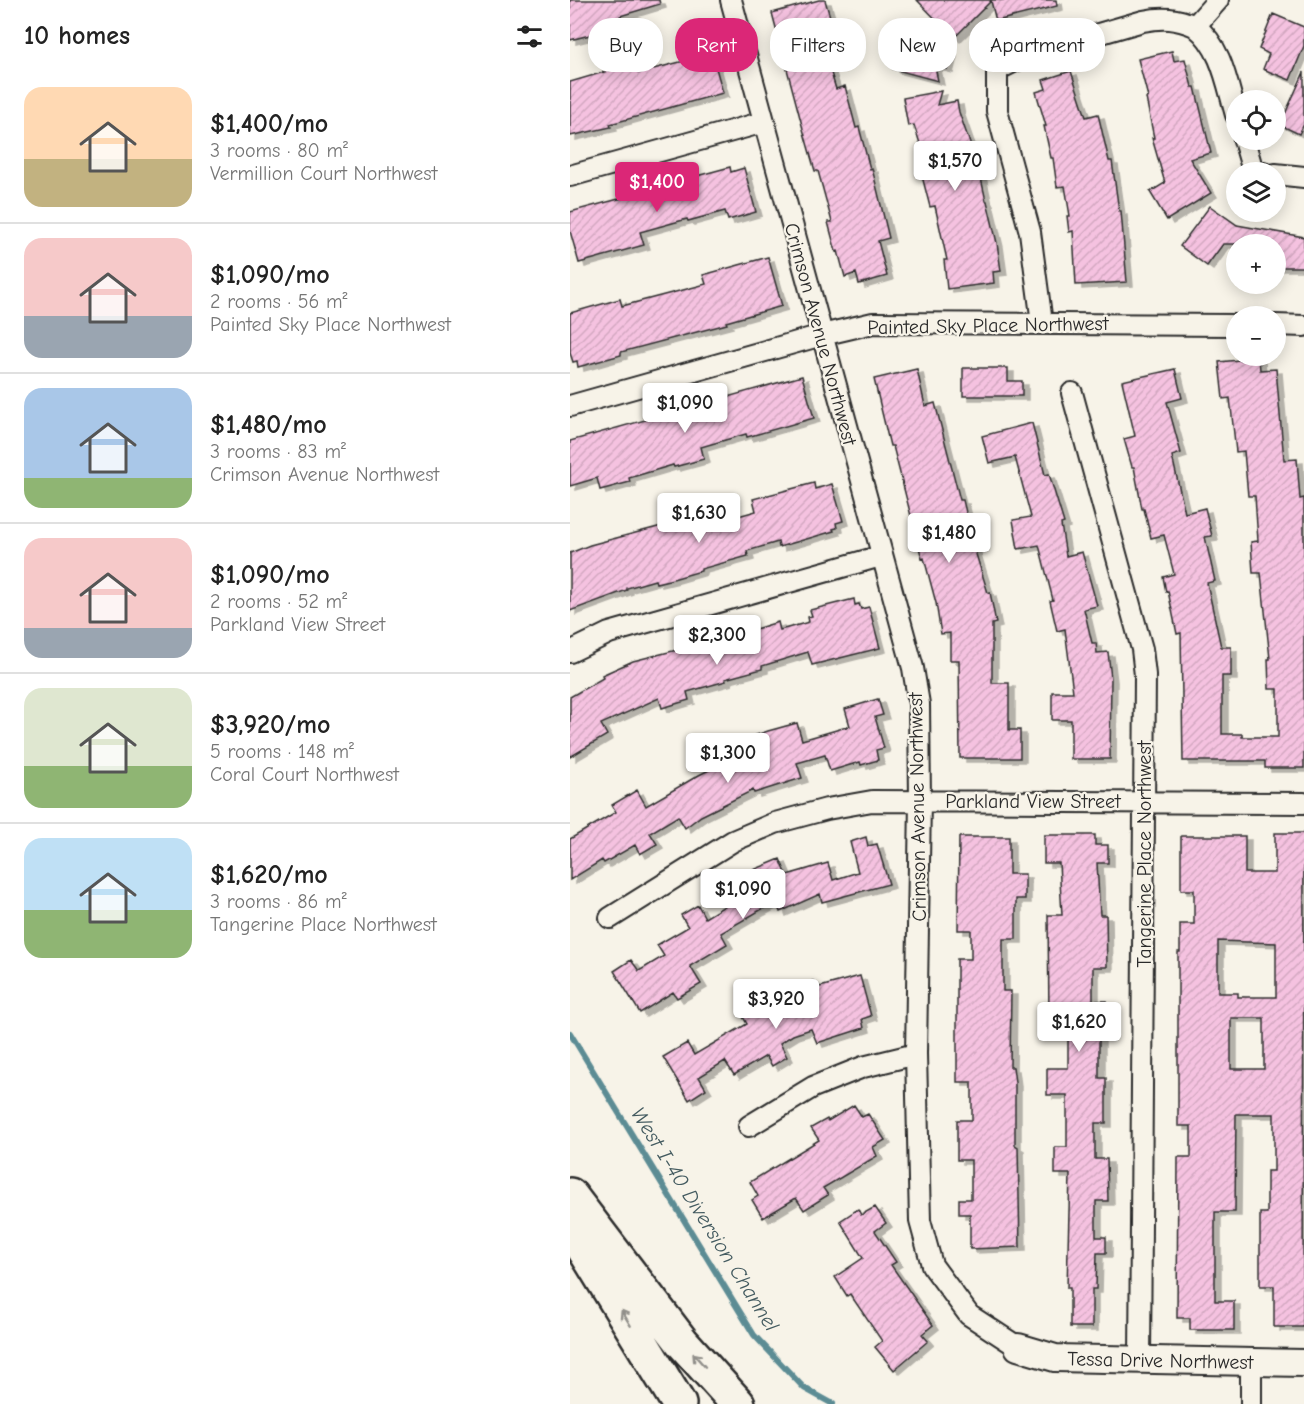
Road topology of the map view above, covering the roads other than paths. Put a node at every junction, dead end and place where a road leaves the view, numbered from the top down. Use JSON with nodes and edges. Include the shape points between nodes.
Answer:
{"nodes":[{"id":1,"x":731,"y":0,"type":"edge"},
{"id":2,"x":1218,"y":0,"type":"edge"},
{"id":3,"x":1195,"y":26,"type":"junction"},
{"id":4,"x":1228,"y":90,"type":"edge"},
{"id":5,"x":764,"y":122,"type":"junction"},
{"id":6,"x":1286,"y":175,"type":"edge"},
{"id":7,"x":570,"y":177,"type":"edge"},
{"id":8,"x":1304,"y":177,"type":"edge"},
{"id":9,"x":1042,"y":323,"type":"junction"},
{"id":10,"x":1226,"y":325,"type":"edge"},
{"id":11,"x":1286,"y":325,"type":"edge"},
{"id":12,"x":1304,"y":326,"type":"edge"},
{"id":13,"x":822,"y":335,"type":"junction"},
{"id":14,"x":1072,"y":393,"type":"dead end"},
{"id":15,"x":570,"y":406,"type":"edge"},
{"id":16,"x":881,"y":556,"type":"junction"},
{"id":17,"x":570,"y":652,"type":"edge"},
{"id":18,"x":920,"y":800,"type":"junction"},
{"id":19,"x":1145,"y":802,"type":"junction"},
{"id":20,"x":1304,"y":803,"type":"edge"},
{"id":21,"x":610,"y":918,"type":"dead end"},
{"id":22,"x":916,"y":1054,"type":"junction"},
{"id":23,"x":749,"y":1126,"type":"dead end"},
{"id":24,"x":570,"y":1195,"type":"edge"},
{"id":25,"x":570,"y":1226,"type":"edge"},
{"id":26,"x":1017,"y":1347,"type":"joint"},
{"id":27,"x":1140,"y":1360,"type":"junction"},
{"id":28,"x":1251,"y":1363,"type":"junction"},
{"id":29,"x":1304,"y":1363,"type":"edge"},
{"id":30,"x":679,"y":1404,"type":"edge"},
{"id":31,"x":738,"y":1404,"type":"edge"},
{"id":32,"x":1251,"y":1404,"type":"edge"}],
"edges":[{"from":1,"to":5,"type":"street","name":"Crimson Avenue Northwest"},
{"from":2,"to":3,"type":"street"},
{"from":3,"to":4,"type":"street","via":[[1206,34],[1216,50]]},
{"from":3,"to":9,"type":"street","via":[[1178,19],[1143,21],[1029,54],[997,70],[997,111],[1030,232]]},
{"from":5,"to":7,"type":"street"},
{"from":5,"to":13,"type":"street","name":"Crimson Avenue Northwest"},
{"from":6,"to":8,"type":"street"},
{"from":9,"to":10,"type":"street","name":"Painted Sky Place Northwest"},
{"from":9,"to":13,"type":"street","name":"Painted Sky Place Northwest","via":[[873,323]]},
{"from":11,"to":12,"type":"street"},
{"from":13,"to":15,"type":"street","name":"Painted Sky Place Northwest"},
{"from":13,"to":16,"type":"street","name":"Crimson Avenue Northwest"},
{"from":14,"to":19,"type":"street","name":"Tangerine Place Northwest","via":[[1142,649]]},
{"from":16,"to":17,"type":"street","via":[[609,633]]},
{"from":16,"to":18,"type":"street","name":"Crimson Avenue Northwest","via":[[913,668],[919,704]]},
{"from":18,"to":19,"type":"street","name":"Parkland View Street"},
{"from":18,"to":21,"type":"street","name":"Parkland View Street","via":[[872,801],[775,823],[733,841]]},
{"from":18,"to":22,"type":"street","name":"Crimson Avenue Northwest"},
{"from":19,"to":20,"type":"street","name":"Parkland View Street"},
{"from":19,"to":27,"type":"street","name":"Tangerine Place Northwest"},
{"from":22,"to":23,"type":"street","via":[[863,1067],[813,1087]]},
{"from":22,"to":26,"type":"street","name":"Crimson Avenue Northwest","via":[[920,1221],[933,1265],[969,1315]]},
{"from":31,"to":24,"type":"highway","one_way":true,"via":[[682,1342]]},
{"from":30,"to":25,"type":"highway","one_way":true},
{"from":26,"to":27,"type":"street","name":"Tessa Drive Northwest","via":[[1055,1358]]},
{"from":27,"to":28,"type":"street","name":"Tessa Drive Northwest"},
{"from":28,"to":29,"type":"street","name":"Tessa Drive Northwest"},
{"from":28,"to":32,"type":"street"}]}
